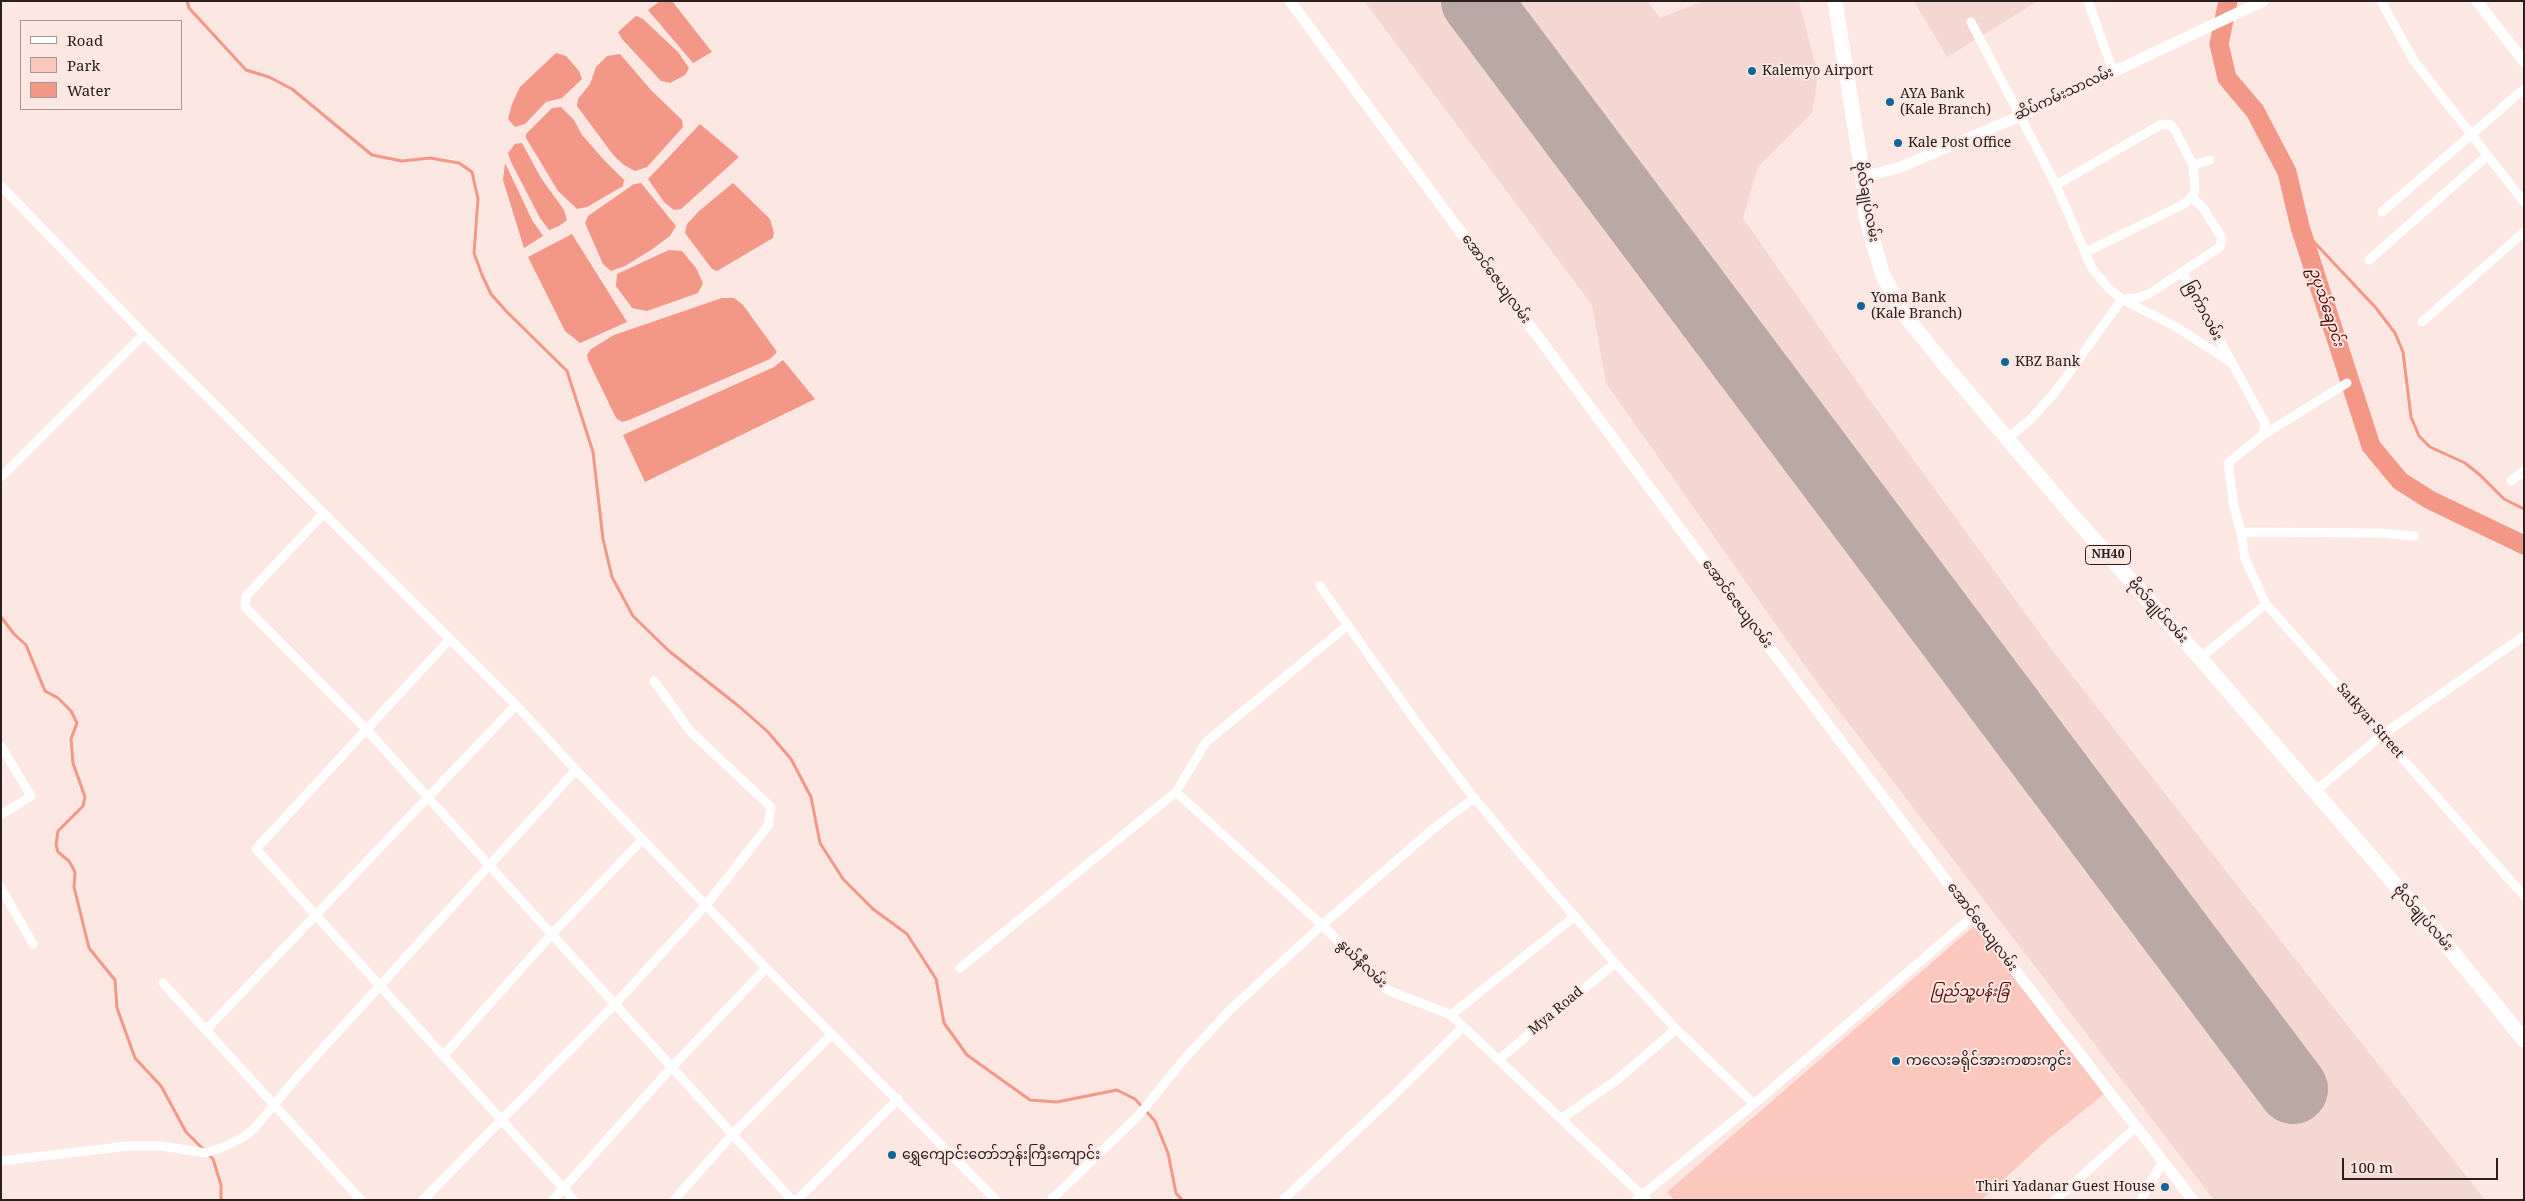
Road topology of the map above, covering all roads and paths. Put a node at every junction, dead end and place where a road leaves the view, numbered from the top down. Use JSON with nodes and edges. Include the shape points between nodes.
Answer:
{"nodes":[{"id":1,"x":1290,"y":1,"type":"edge"},
{"id":2,"x":1835,"y":1,"type":"edge"},
{"id":3,"x":2088,"y":1,"type":"edge"},
{"id":4,"x":2381,"y":1,"type":"edge"},
{"id":5,"x":2477,"y":1,"type":"edge"},
{"id":6,"x":2260,"y":2,"type":"edge"},
{"id":7,"x":1971,"y":22,"type":"dead end"},
{"id":8,"x":2524,"y":62,"type":"edge"},
{"id":9,"x":2113,"y":71,"type":"junction"},
{"id":10,"x":2524,"y":89,"type":"edge"},
{"id":11,"x":2020,"y":116,"type":"junction"},
{"id":12,"x":2471,"y":136,"type":"junction"},
{"id":13,"x":2487,"y":156,"type":"junction"},
{"id":14,"x":2210,"y":160,"type":"dead end"},
{"id":15,"x":2193,"y":165,"type":"junction"},
{"id":16,"x":1863,"y":177,"type":"junction"},
{"id":17,"x":2056,"y":185,"type":"junction"},
{"id":18,"x":1,"y":186,"type":"edge"},
{"id":19,"x":2192,"y":197,"type":"junction"},
{"id":20,"x":2524,"y":202,"type":"edge"},
{"id":21,"x":2382,"y":212,"type":"dead end"},
{"id":22,"x":2524,"y":232,"type":"edge"},
{"id":23,"x":2086,"y":252,"type":"junction"},
{"id":24,"x":2369,"y":260,"type":"dead end"},
{"id":25,"x":2182,"y":272,"type":"junction"},
{"id":26,"x":2122,"y":299,"type":"junction"},
{"id":27,"x":2422,"y":322,"type":"dead end"},
{"id":28,"x":144,"y":334,"type":"junction"},
{"id":29,"x":2230,"y":362,"type":"junction"},
{"id":30,"x":2347,"y":383,"type":"dead end"},
{"id":31,"x":2263,"y":435,"type":"junction"},
{"id":32,"x":2008,"y":438,"type":"junction"},
{"id":33,"x":2524,"y":471,"type":"edge"},
{"id":34,"x":1,"y":477,"type":"edge"},
{"id":35,"x":2511,"y":481,"type":"dead end"},
{"id":36,"x":324,"y":513,"type":"junction"},
{"id":37,"x":2241,"y":532,"type":"junction"},
{"id":38,"x":2414,"y":536,"type":"dead end"},
{"id":39,"x":1320,"y":586,"type":"dead end"},
{"id":40,"x":2266,"y":604,"type":"junction"},
{"id":41,"x":1348,"y":625,"type":"junction"},
{"id":42,"x":2524,"y":636,"type":"edge"},
{"id":43,"x":450,"y":639,"type":"junction"},
{"id":44,"x":2200,"y":658,"type":"junction"},
{"id":45,"x":654,"y":681,"type":"dead end"},
{"id":46,"x":516,"y":705,"type":"junction"},
{"id":47,"x":366,"y":729,"type":"junction"},
{"id":48,"x":2382,"y":735,"type":"junction"},
{"id":49,"x":1,"y":746,"type":"edge"},
{"id":50,"x":576,"y":770,"type":"junction"},
{"id":51,"x":1176,"y":792,"type":"junction"},
{"id":52,"x":2314,"y":792,"type":"junction"},
{"id":53,"x":429,"y":798,"type":"junction"},
{"id":54,"x":1474,"y":798,"type":"junction"},
{"id":55,"x":1,"y":815,"type":"edge"},
{"id":56,"x":643,"y":839,"type":"junction"},
{"id":57,"x":488,"y":866,"type":"junction"},
{"id":58,"x":1,"y":888,"type":"edge"},
{"id":59,"x":2524,"y":896,"type":"edge"},
{"id":60,"x":706,"y":905,"type":"junction"},
{"id":61,"x":316,"y":914,"type":"junction"},
{"id":62,"x":1575,"y":916,"type":"junction"},
{"id":63,"x":1973,"y":916,"type":"junction"},
{"id":64,"x":1322,"y":925,"type":"junction"},
{"id":65,"x":551,"y":935,"type":"junction"},
{"id":66,"x":33,"y":944,"type":"dead end"},
{"id":67,"x":1615,"y":963,"type":"junction"},
{"id":68,"x":766,"y":968,"type":"junction"},
{"id":69,"x":960,"y":968,"type":"dead end"},
{"id":70,"x":163,"y":983,"type":"dead end"},
{"id":71,"x":381,"y":986,"type":"junction"},
{"id":72,"x":615,"y":1004,"type":"junction"},
{"id":73,"x":1450,"y":1015,"type":"junction"},
{"id":74,"x":1462,"y":1028,"type":"junction"},
{"id":75,"x":1676,"y":1029,"type":"junction"},
{"id":76,"x":206,"y":1030,"type":"junction"},
{"id":77,"x":832,"y":1034,"type":"junction"},
{"id":78,"x":2524,"y":1040,"type":"edge"},
{"id":79,"x":443,"y":1056,"type":"junction"},
{"id":80,"x":1498,"y":1060,"type":"junction"},
{"id":81,"x":671,"y":1068,"type":"junction"},
{"id":82,"x":898,"y":1099,"type":"junction"},
{"id":83,"x":1754,"y":1104,"type":"junction"},
{"id":84,"x":275,"y":1106,"type":"junction"},
{"id":85,"x":501,"y":1118,"type":"junction"},
{"id":86,"x":1560,"y":1119,"type":"junction"},
{"id":87,"x":2136,"y":1127,"type":"junction"},
{"id":88,"x":732,"y":1135,"type":"junction"},
{"id":89,"x":1,"y":1161,"type":"edge"},
{"id":90,"x":2163,"y":1162,"type":"junction"},
{"id":91,"x":564,"y":1188,"type":"junction"},
{"id":92,"x":1642,"y":1198,"type":"edge"},
{"id":93,"x":360,"y":1200,"type":"edge"},
{"id":94,"x":423,"y":1200,"type":"edge"},
{"id":95,"x":553,"y":1200,"type":"edge"},
{"id":96,"x":574,"y":1200,"type":"edge"},
{"id":97,"x":674,"y":1200,"type":"edge"},
{"id":98,"x":792,"y":1200,"type":"edge"},
{"id":99,"x":797,"y":1200,"type":"edge"},
{"id":100,"x":996,"y":1200,"type":"edge"},
{"id":101,"x":1051,"y":1200,"type":"edge"},
{"id":102,"x":1283,"y":1200,"type":"edge"},
{"id":103,"x":2055,"y":1200,"type":"edge"},
{"id":104,"x":2141,"y":1200,"type":"edge"},
{"id":105,"x":2193,"y":1200,"type":"edge"}],
"edges":[{"from":1,"to":63,"type":"street","name":"အောင်ဇေယျလမ်း","via":[[1686,537]]},
{"from":2,"to":16,"type":"highway","name":"ဗိုလ်ချုပ်လမ်း","number":"NH40"},
{"from":3,"to":9,"type":"street"},
{"from":4,"to":12,"type":"street","via":[[2414,61]]},
{"from":5,"to":8,"type":"street"},
{"from":6,"to":9,"type":"street","name":"ဆိပ်ကမ်းသာလမ်း"},
{"from":7,"to":11,"type":"street"},
{"from":9,"to":11,"type":"street","name":"ဆိပ်ကမ်းသာလမ်း"},
{"from":10,"to":12,"type":"street"},
{"from":11,"to":16,"type":"street","name":"ဆိပ်ကမ်းသာလမ်း","via":[[1901,167]]},
{"from":11,"to":17,"type":"street"},
{"from":12,"to":13,"type":"street"},
{"from":12,"to":21,"type":"street"},
{"from":13,"to":20,"type":"street"},
{"from":13,"to":24,"type":"street"},
{"from":14,"to":15,"type":"street"},
{"from":15,"to":17,"type":"street","via":[[2171,124],[2162,124]]},
{"from":15,"to":19,"type":"street"},
{"from":16,"to":32,"type":"highway","name":"ဗိုလ်ချုပ်လမ်း","number":"NH40","via":[[1866,217],[1890,290],[1909,320]]},
{"from":17,"to":23,"type":"street"},
{"from":18,"to":28,"type":"street"},
{"from":19,"to":23,"type":"street","via":[[2184,204]]},
{"from":19,"to":25,"type":"street","via":[[2203,208],[2223,242]]},
{"from":22,"to":27,"type":"street"},
{"from":23,"to":26,"type":"street","via":[[2092,268]]},
{"from":25,"to":26,"type":"street","name":"စြက်ာလမ်း","via":[[2149,294]]},
{"from":25,"to":29,"type":"street","name":"စြက်ာလမ်း"},
{"from":26,"to":29,"type":"street","via":[[2178,328]]},
{"from":26,"to":32,"type":"street","via":[[2056,391],[2031,419]]},
{"from":28,"to":34,"type":"street"},
{"from":28,"to":36,"type":"street"},
{"from":29,"to":31,"type":"street","name":"စြက်ာလမ်း","via":[[2265,423]]},
{"from":30,"to":31,"type":"street"},
{"from":31,"to":37,"type":"street","via":[[2228,463]]},
{"from":32,"to":44,"type":"highway","name":"ဗိုလ်ချုပ်လမ်း","number":"NH40"},
{"from":33,"to":35,"type":"street"},
{"from":36,"to":43,"type":"street"},
{"from":36,"to":47,"type":"street","via":[[246,596],[245,607]]},
{"from":37,"to":38,"type":"street"},
{"from":37,"to":40,"type":"street","name":"Satkyar Street","via":[[2245,559]]},
{"from":39,"to":41,"type":"street"},
{"from":40,"to":44,"type":"street"},
{"from":40,"to":48,"type":"street","name":"Satkyar Street"},
{"from":41,"to":51,"type":"street","via":[[1206,742]]},
{"from":41,"to":54,"type":"street"},
{"from":42,"to":48,"type":"street"},
{"from":43,"to":46,"type":"street"},
{"from":43,"to":47,"type":"street"},
{"from":44,"to":52,"type":"highway","name":"ဗိုလ်ချုပ်လမ်း","number":"NH40"},
{"from":45,"to":60,"type":"street","via":[[690,732],[771,807],[768,826]]},
{"from":46,"to":50,"type":"street"},
{"from":46,"to":53,"type":"street"},
{"from":47,"to":53,"type":"street"},
{"from":47,"to":61,"type":"street","via":[[256,849]]},
{"from":48,"to":52,"type":"street"},
{"from":48,"to":59,"type":"street","name":"Satkyar Street"},
{"from":49,"to":55,"type":"street","via":[[31,796]]},
{"from":50,"to":56,"type":"street"},
{"from":50,"to":57,"type":"street"},
{"from":51,"to":64,"type":"street","name":"နွယ်နီလမ်း"},
{"from":51,"to":69,"type":"street"},
{"from":52,"to":78,"type":"highway","name":"ဗိုလ်ချုပ်လမ်း","number":"NH40"},
{"from":53,"to":57,"type":"street"},
{"from":53,"to":61,"type":"street"},
{"from":54,"to":62,"type":"street"},
{"from":54,"to":64,"type":"street"},
{"from":56,"to":60,"type":"street"},
{"from":56,"to":65,"type":"street"},
{"from":57,"to":65,"type":"street"},
{"from":57,"to":71,"type":"street"},
{"from":58,"to":66,"type":"street"},
{"from":60,"to":68,"type":"street"},
{"from":60,"to":72,"type":"street"},
{"from":61,"to":71,"type":"street"},
{"from":61,"to":76,"type":"street"},
{"from":62,"to":67,"type":"street"},
{"from":62,"to":73,"type":"street"},
{"from":63,"to":83,"type":"street"},
{"from":63,"to":87,"type":"street","name":"အောင်ဇေယျလမ်း"},
{"from":64,"to":73,"type":"street","name":"နွယ်နီလမ်း","via":[[1387,990]]},
{"from":64,"to":101,"type":"street","via":[[1231,1009],[1185,1058],[1138,1116]]},
{"from":65,"to":72,"type":"street"},
{"from":65,"to":79,"type":"street"},
{"from":67,"to":75,"type":"street"},
{"from":67,"to":80,"type":"street","name":"Mya Road"},
{"from":68,"to":77,"type":"street"},
{"from":68,"to":81,"type":"street"},
{"from":70,"to":76,"type":"street"},
{"from":71,"to":79,"type":"street"},
{"from":71,"to":84,"type":"street","via":[[296,1078]]},
{"from":72,"to":81,"type":"street"},
{"from":72,"to":85,"type":"street"},
{"from":73,"to":74,"type":"street","name":"နွယ်နီလမ်း"},
{"from":74,"to":80,"type":"street","name":"နွယ်နီလမ်း"},
{"from":74,"to":102,"type":"street"},
{"from":75,"to":83,"type":"street"},
{"from":75,"to":86,"type":"street","via":[[1618,1079]]},
{"from":76,"to":84,"type":"street"},
{"from":77,"to":82,"type":"street"},
{"from":77,"to":88,"type":"street"},
{"from":79,"to":85,"type":"street"},
{"from":80,"to":86,"type":"street","name":"နွယ်နီလမ်း"},
{"from":81,"to":88,"type":"street"},
{"from":81,"to":91,"type":"street"},
{"from":82,"to":99,"type":"street"},
{"from":82,"to":100,"type":"street"},
{"from":83,"to":92,"type":"street"},
{"from":84,"to":89,"type":"street","via":[[242,1138],[205,1153],[162,1146],[128,1146]]},
{"from":84,"to":93,"type":"street"},
{"from":85,"to":91,"type":"street"},
{"from":85,"to":94,"type":"street"},
{"from":86,"to":92,"type":"street","name":"နွယ်နီလမ်း"},
{"from":87,"to":90,"type":"street","name":"အောင်ဇေယျလမ်း"},
{"from":87,"to":103,"type":"street"},
{"from":88,"to":97,"type":"street"},
{"from":88,"to":98,"type":"street"},
{"from":90,"to":104,"type":"street"},
{"from":90,"to":105,"type":"street","name":"အောင်ဇေယျလမ်း"},
{"from":91,"to":95,"type":"street"},
{"from":91,"to":96,"type":"street"}]}
